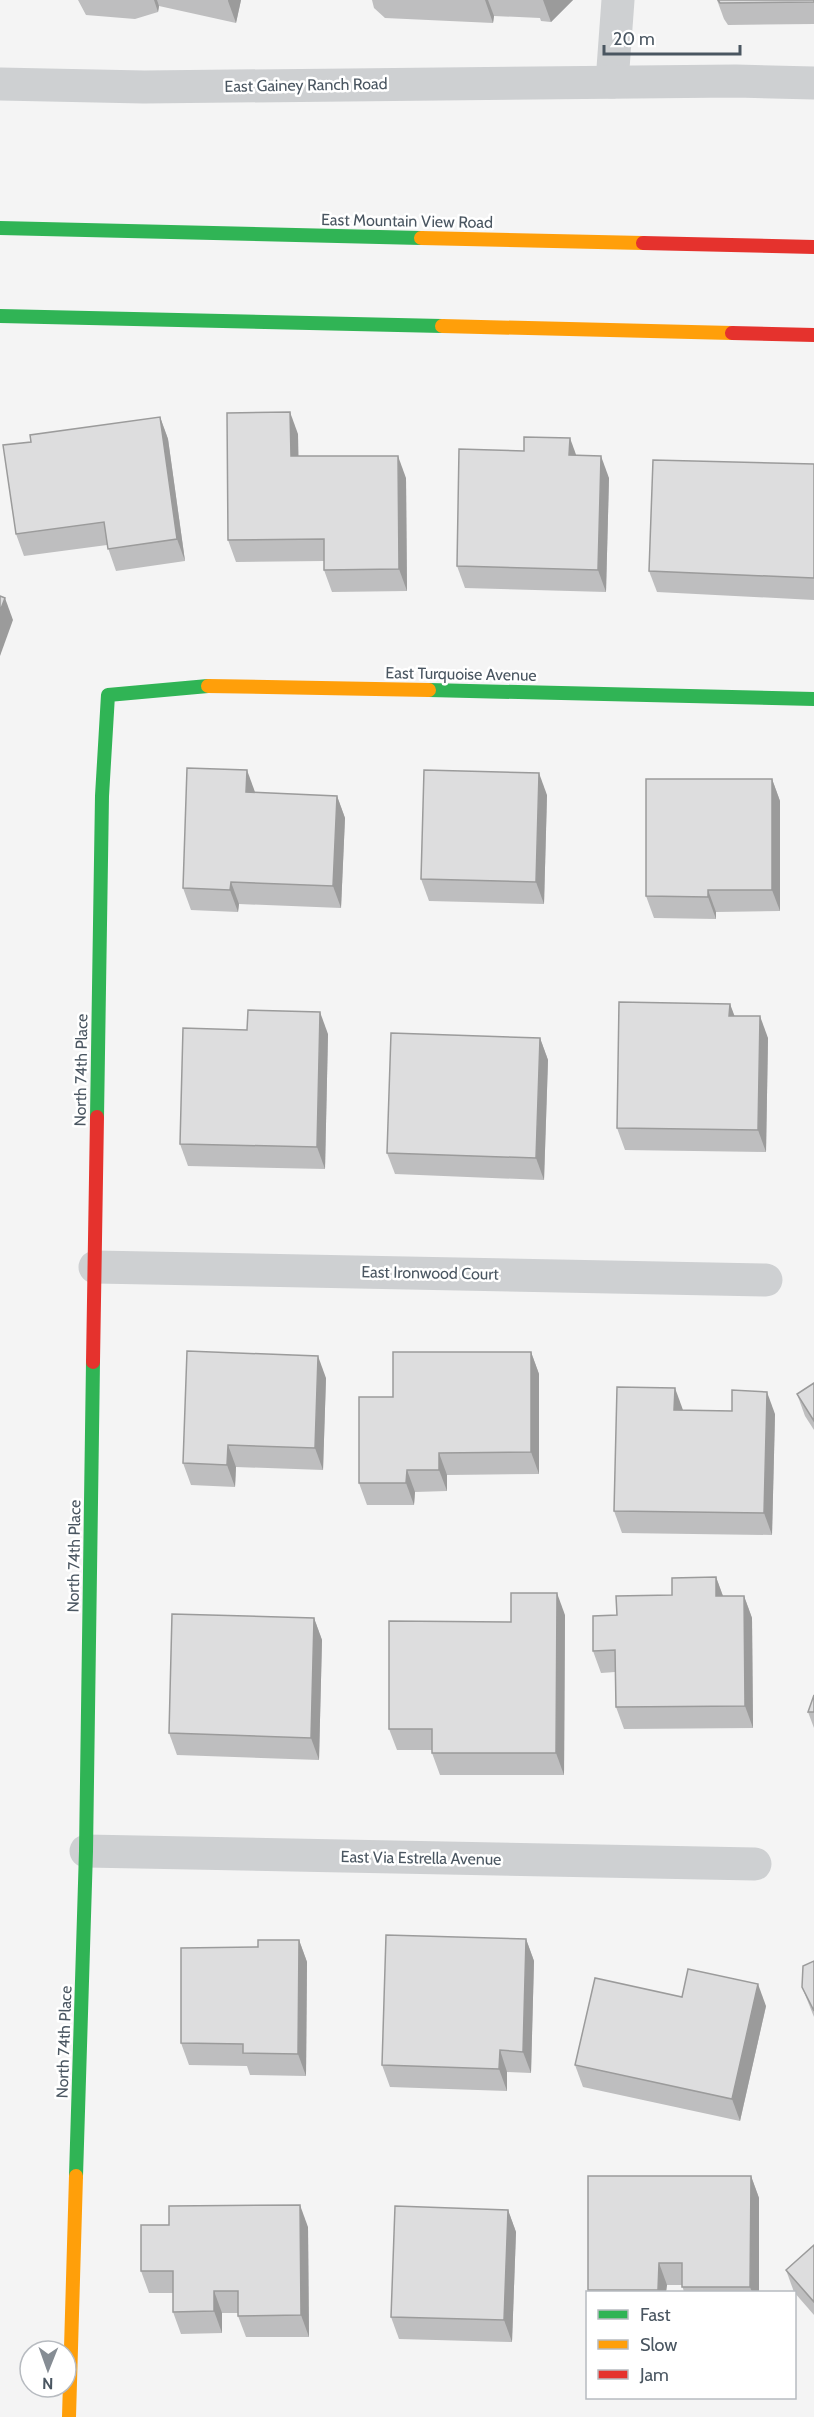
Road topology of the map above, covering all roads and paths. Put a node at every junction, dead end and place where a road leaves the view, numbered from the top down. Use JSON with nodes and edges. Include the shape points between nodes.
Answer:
{"nodes":[{"id":1,"x":618,"y":0,"type":"edge"},
{"id":2,"x":612,"y":82,"type":"junction"},
{"id":3,"x":814,"y":83,"type":"edge"},
{"id":4,"x":0,"y":84,"type":"edge"},
{"id":5,"x":0,"y":228,"type":"edge"},
{"id":6,"x":814,"y":247,"type":"edge"},
{"id":7,"x":0,"y":316,"type":"edge"},
{"id":8,"x":814,"y":334,"type":"edge"},
{"id":9,"x":108,"y":695,"type":"joint"},
{"id":10,"x":814,"y":699,"type":"edge"},
{"id":11,"x":95,"y":1267,"type":"junction"},
{"id":12,"x":766,"y":1280,"type":"dead end"},
{"id":13,"x":87,"y":1851,"type":"junction"},
{"id":14,"x":755,"y":1864,"type":"dead end"},
{"id":15,"x":69,"y":2417,"type":"edge"}],
"edges":[{"from":1,"to":2,"type":"street"},
{"from":2,"to":3,"type":"street","name":"East Gainey Ranch Road"},
{"from":2,"to":4,"type":"street","name":"East Gainey Ranch Road","via":[[144,87]]},
{"from":5,"to":6,"type":"street","name":"East Mountain View Road"},
{"from":7,"to":8,"type":"street"},
{"from":9,"to":10,"type":"street","name":"East Turquoise Avenue","via":[[221,685]]},
{"from":9,"to":11,"type":"street","name":"North 74th Place","via":[[102,796]]},
{"from":11,"to":12,"type":"street","name":"East Ironwood Court"},
{"from":11,"to":13,"type":"street","name":"North 74th Place"},
{"from":13,"to":14,"type":"street","name":"East Via Estrella Avenue"},
{"from":13,"to":15,"type":"street","name":"North 74th Place"}]}
